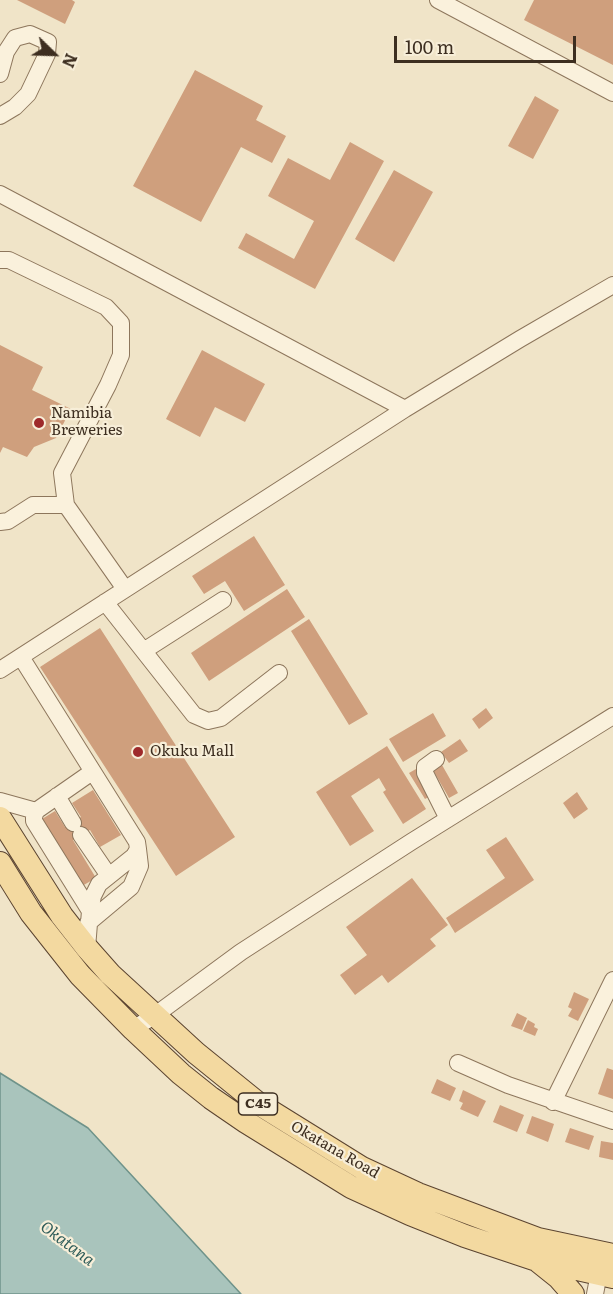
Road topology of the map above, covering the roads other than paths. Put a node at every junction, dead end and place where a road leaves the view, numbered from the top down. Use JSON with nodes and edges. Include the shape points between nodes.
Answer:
{"nodes":[{"id":1,"x":438,"y":0,"type":"edge"},
{"id":2,"x":0,"y":74,"type":"edge"},
{"id":3,"x":613,"y":93,"type":"edge"},
{"id":4,"x":0,"y":116,"type":"edge"},
{"id":5,"x":0,"y":194,"type":"edge"},
{"id":6,"x":0,"y":260,"type":"edge"},
{"id":7,"x":611,"y":291,"type":"edge"},
{"id":8,"x":405,"y":409,"type":"junction"},
{"id":9,"x":66,"y":505,"type":"junction"},
{"id":10,"x":0,"y":522,"type":"edge"},
{"id":11,"x":125,"y":589,"type":"junction"},
{"id":12,"x":224,"y":600,"type":"dead end"},
{"id":13,"x":105,"y":602,"type":"junction"},
{"id":14,"x":145,"y":650,"type":"junction"},
{"id":15,"x":21,"y":657,"type":"junction"},
{"id":16,"x":0,"y":670,"type":"edge"},
{"id":17,"x":279,"y":673,"type":"dead end"},
{"id":18,"x":613,"y":716,"type":"edge"},
{"id":19,"x":436,"y":759,"type":"dead end"},
{"id":20,"x":92,"y":771,"type":"junction"},
{"id":21,"x":57,"y":796,"type":"junction"},
{"id":22,"x":0,"y":801,"type":"edge"},
{"id":23,"x":36,"y":811,"type":"junction"},
{"id":24,"x":0,"y":818,"type":"edge"},
{"id":25,"x":448,"y":819,"type":"junction"},
{"id":26,"x":138,"y":849,"type":"junction"},
{"id":27,"x":0,"y":863,"type":"edge"},
{"id":28,"x":109,"y":876,"type":"junction"},
{"id":29,"x":89,"y":917,"type":"junction"},
{"id":30,"x":87,"y":948,"type":"junction"},
{"id":31,"x":613,"y":980,"type":"edge"},
{"id":32,"x":154,"y":1016,"type":"junction"},
{"id":33,"x":133,"y":1029,"type":"junction"},
{"id":34,"x":458,"y":1063,"type":"dead end"},
{"id":35,"x":553,"y":1102,"type":"junction"},
{"id":36,"x":613,"y":1121,"type":"edge"},
{"id":37,"x":537,"y":1260,"type":"junction"},
{"id":38,"x":605,"y":1271,"type":"edge"},
{"id":39,"x":573,"y":1294,"type":"edge"}],
"edges":[{"from":1,"to":3,"type":"street"},
{"from":2,"to":4,"type":"street","via":[[15,38],[30,34],[48,42],[47,54],[28,94]]},
{"from":5,"to":8,"type":"street"},
{"from":6,"to":9,"type":"street","via":[[9,260],[106,307],[121,323],[121,355],[62,473]]},
{"from":7,"to":8,"type":"street","via":[[520,339]]},
{"from":8,"to":11,"type":"street"},
{"from":9,"to":10,"type":"street","via":[[33,505]]},
{"from":9,"to":11,"type":"street"},
{"from":11,"to":13,"type":"street"},
{"from":12,"to":14,"type":"street"},
{"from":13,"to":14,"type":"street"},
{"from":13,"to":15,"type":"street"},
{"from":14,"to":17,"type":"street","via":[[194,715],[208,721],[221,718]]},
{"from":15,"to":16,"type":"street"},
{"from":15,"to":20,"type":"street"},
{"from":18,"to":25,"type":"street"},
{"from":19,"to":25,"type":"street","via":[[425,767],[425,773]]},
{"from":20,"to":21,"type":"street"},
{"from":20,"to":26,"type":"street"},
{"from":21,"to":23,"type":"street"},
{"from":21,"to":28,"type":"street"},
{"from":22,"to":23,"type":"street"},
{"from":23,"to":29,"type":"street","via":[[34,821]]},
{"from":24,"to":30,"type":"main road","name":"Okatana Road","number":"C45"},
{"from":25,"to":32,"type":"street","via":[[241,952]]},
{"from":26,"to":28,"type":"street"},
{"from":26,"to":29,"type":"street","via":[[140,866],[131,887]]},
{"from":27,"to":33,"type":"main road","name":"Okatana Road","number":"C45","via":[[61,952]]},
{"from":28,"to":29,"type":"street","via":[[99,884]]},
{"from":29,"to":30,"type":"street"},
{"from":30,"to":32,"type":"main road","name":"Okatana Road","number":"C45"},
{"from":31,"to":35,"type":"street"},
{"from":32,"to":33,"type":"street"},
{"from":32,"to":38,"type":"main road","name":"Okatana Road","number":"C45","via":[[259,1104],[362,1168],[418,1194],[538,1239]]},
{"from":33,"to":37,"type":"main road","name":"Okatana Road","number":"C45","via":[[211,1098],[351,1187],[454,1232]]},
{"from":34,"to":35,"type":"street"},
{"from":35,"to":36,"type":"street"},
{"from":37,"to":38,"type":"main road","name":"Okatana Road","number":"C45"},
{"from":37,"to":39,"type":"main road"}]}
